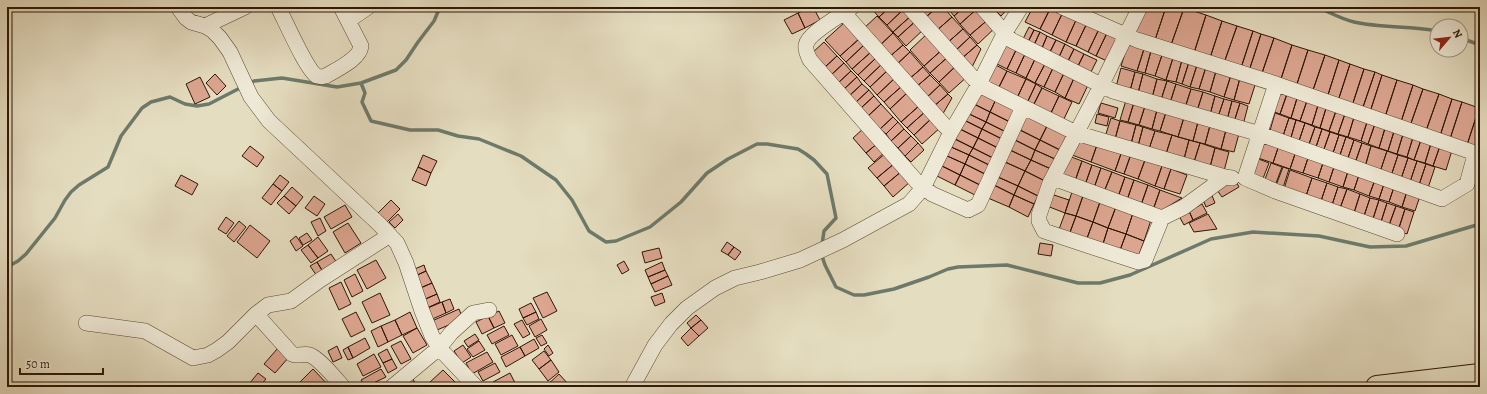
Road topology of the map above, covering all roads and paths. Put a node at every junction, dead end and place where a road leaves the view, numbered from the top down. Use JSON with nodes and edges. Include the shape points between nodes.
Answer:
{"nodes":[{"id":1,"x":178,"y":7,"type":"edge"},
{"id":2,"x":245,"y":7,"type":"edge"},
{"id":3,"x":278,"y":7,"type":"edge"},
{"id":4,"x":341,"y":7,"type":"edge"},
{"id":5,"x":368,"y":7,"type":"edge"},
{"id":6,"x":909,"y":7,"type":"edge"},
{"id":7,"x":982,"y":7,"type":"edge"},
{"id":8,"x":1021,"y":7,"type":"edge"},
{"id":9,"x":1062,"y":7,"type":"edge"},
{"id":10,"x":1140,"y":7,"type":"edge"},
{"id":11,"x":848,"y":10,"type":"edge"},
{"id":12,"x":348,"y":21,"type":"junction"},
{"id":13,"x":205,"y":26,"type":"junction"},
{"id":14,"x":1004,"y":34,"type":"junction"},
{"id":15,"x":1126,"y":36,"type":"junction"},
{"id":16,"x":979,"y":84,"type":"junction"},
{"id":17,"x":1276,"y":84,"type":"junction"},
{"id":18,"x":1101,"y":86,"type":"junction"},
{"id":19,"x":1023,"y":107,"type":"junction"},
{"id":20,"x":951,"y":132,"type":"junction"},
{"id":21,"x":1076,"y":133,"type":"junction"},
{"id":22,"x":1260,"y":134,"type":"junction"},
{"id":23,"x":1225,"y":177,"type":"junction"},
{"id":24,"x":1053,"y":178,"type":"junction"},
{"id":25,"x":1245,"y":178,"type":"junction"},
{"id":26,"x":923,"y":188,"type":"junction"},
{"id":27,"x":1162,"y":218,"type":"junction"},
{"id":28,"x":1397,"y":234,"type":"dead end"},
{"id":29,"x":390,"y":235,"type":"junction"},
{"id":30,"x":489,"y":310,"type":"dead end"},
{"id":31,"x":256,"y":314,"type":"junction"},
{"id":32,"x":86,"y":323,"type":"dead end"},
{"id":33,"x":439,"y":348,"type":"junction"},
{"id":34,"x":1480,"y":375,"type":"edge"},
{"id":35,"x":344,"y":387,"type":"edge"},
{"id":36,"x":392,"y":387,"type":"edge"},
{"id":37,"x":476,"y":387,"type":"edge"},
{"id":38,"x":632,"y":387,"type":"edge"},
{"id":39,"x":1377,"y":387,"type":"edge"}],
"edges":[{"from":1,"to":13,"type":"street","via":[[191,22]]},
{"from":2,"to":13,"type":"street"},
{"from":3,"to":12,"type":"street","via":[[307,64],[321,77],[338,69],[361,52],[361,46]]},
{"from":4,"to":12,"type":"street"},
{"from":5,"to":12,"type":"street"},
{"from":6,"to":16,"type":"street"},
{"from":7,"to":14,"type":"street"},
{"from":8,"to":14,"type":"street"},
{"from":9,"to":15,"type":"street"},
{"from":10,"to":15,"type":"street"},
{"from":11,"to":20,"type":"street"},
{"from":11,"to":26,"type":"street","via":[[810,37],[806,45],[810,60]]},
{"from":13,"to":29,"type":"street","via":[[216,33],[225,45],[250,97],[269,121]]},
{"from":14,"to":16,"type":"street"},
{"from":14,"to":18,"type":"street"},
{"from":15,"to":17,"type":"street"},
{"from":15,"to":18,"type":"street"},
{"from":16,"to":19,"type":"street"},
{"from":16,"to":20,"type":"street"},
{"from":17,"to":22,"type":"street"},
{"from":17,"to":22,"type":"street","via":[[1472,152],[1474,158],[1468,182],[1442,199]]},
{"from":18,"to":21,"type":"street"},
{"from":18,"to":22,"type":"street"},
{"from":19,"to":21,"type":"street"},
{"from":19,"to":26,"type":"street","via":[[978,205],[968,210]]},
{"from":20,"to":26,"type":"street"},
{"from":21,"to":23,"type":"street"},
{"from":21,"to":24,"type":"street"},
{"from":22,"to":25,"type":"street"},
{"from":23,"to":25,"type":"street"},
{"from":23,"to":27,"type":"street","via":[[1184,208]]},
{"from":24,"to":27,"type":"street"},
{"from":24,"to":27,"type":"street","via":[[1039,216],[1044,231],[1141,262],[1146,260]]},
{"from":25,"to":28,"type":"street","via":[[1274,191]]},
{"from":26,"to":38,"type":"street","via":[[901,209],[822,249],[780,267],[728,280],[698,299],[664,332]]},
{"from":29,"to":31,"type":"street","via":[[291,301],[268,305]]},
{"from":29,"to":33,"type":"street","via":[[404,257],[426,323]]},
{"from":30,"to":33,"type":"street","via":[[473,313]]},
{"from":31,"to":32,"type":"street","via":[[217,350],[193,358],[145,331]]},
{"from":31,"to":35,"type":"street","via":[[292,354],[310,355]]},
{"from":33,"to":36,"type":"street"},
{"from":33,"to":37,"type":"street"},
{"from":34,"to":39,"type":"highway"}]}
